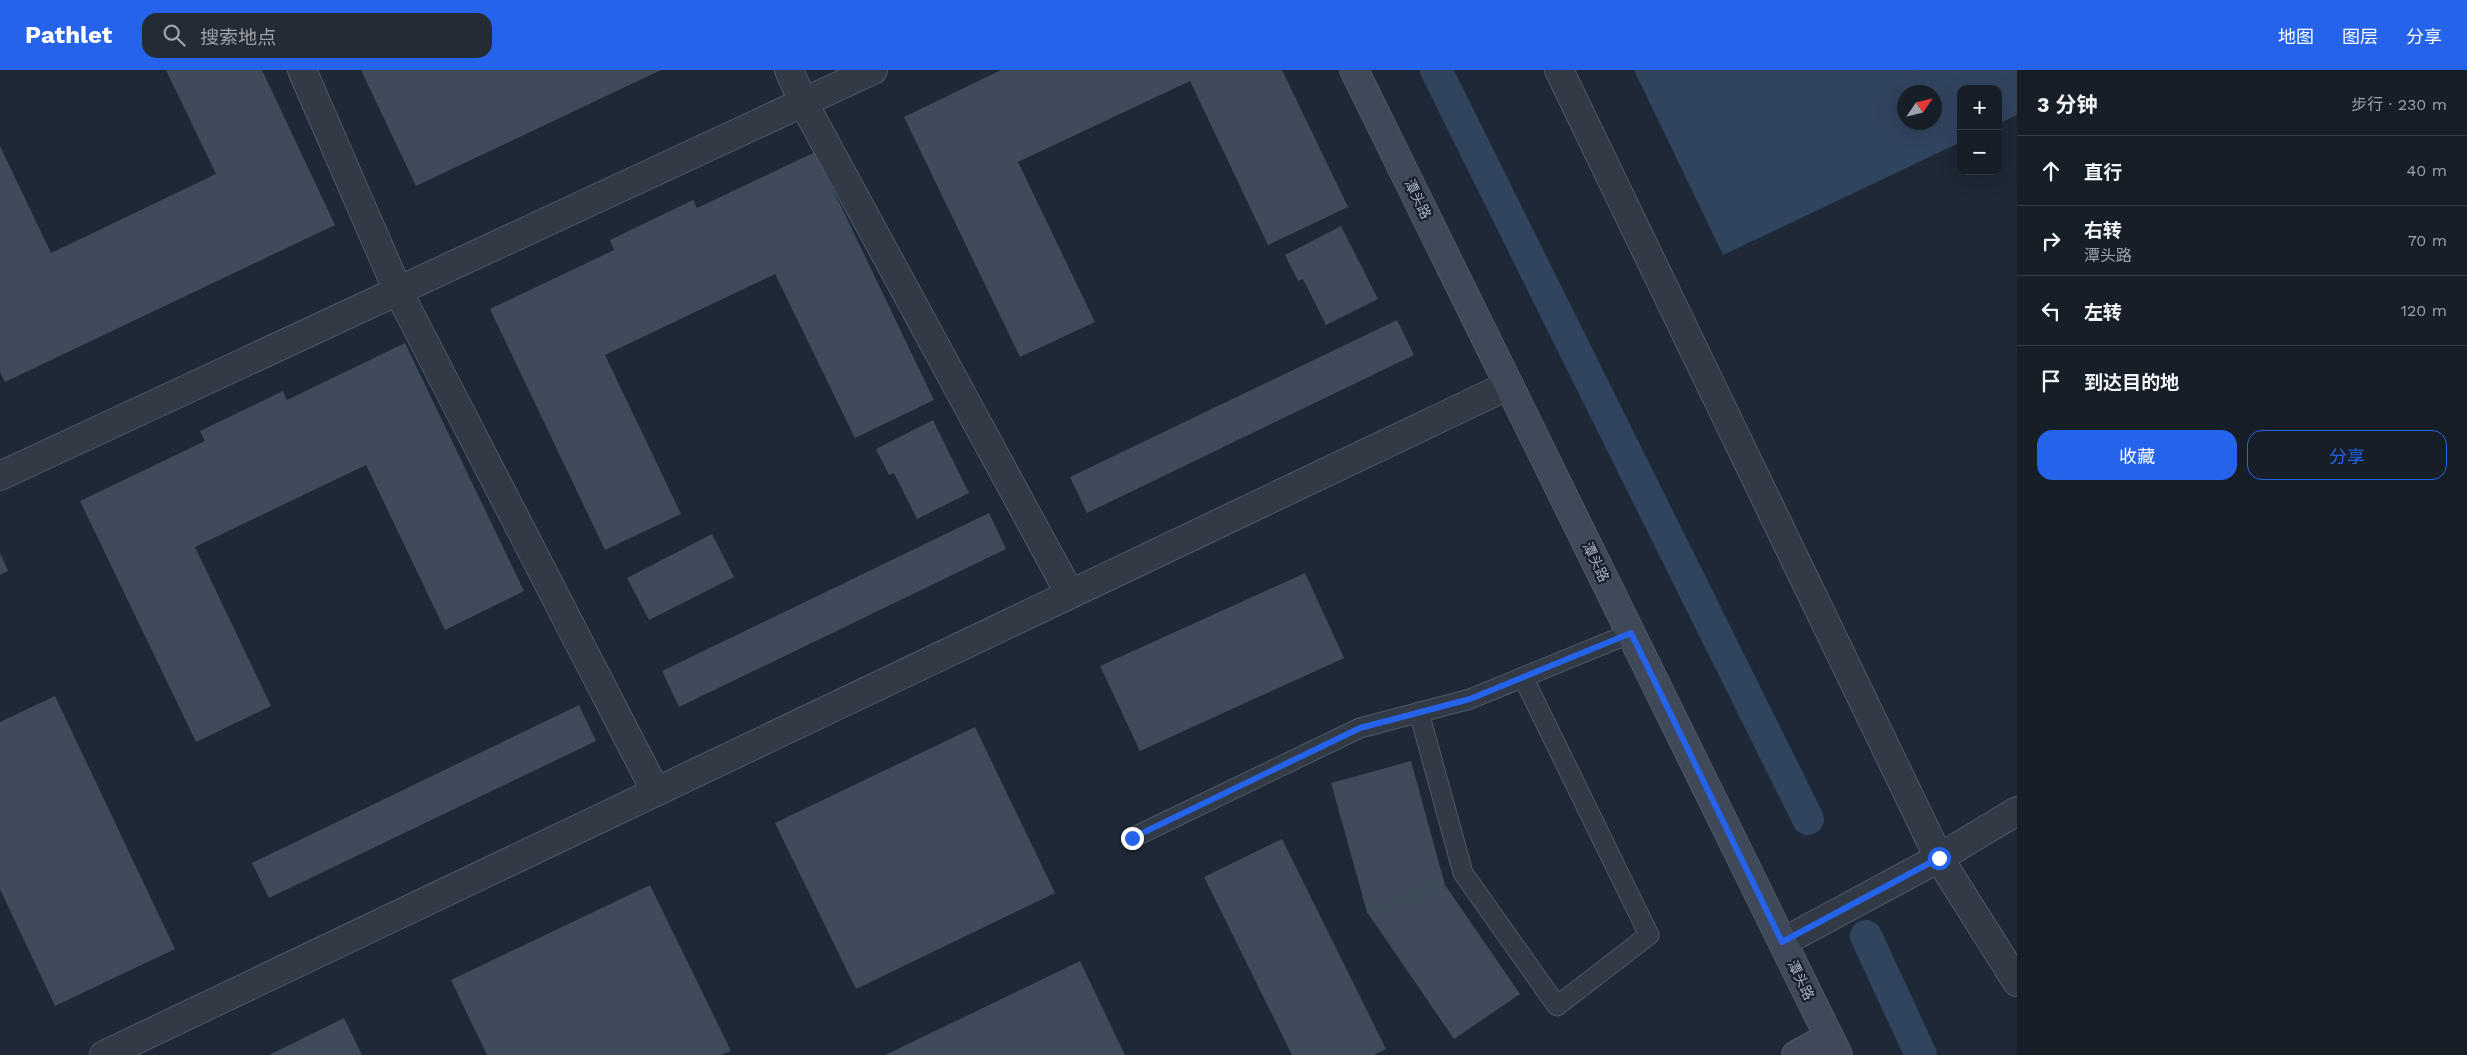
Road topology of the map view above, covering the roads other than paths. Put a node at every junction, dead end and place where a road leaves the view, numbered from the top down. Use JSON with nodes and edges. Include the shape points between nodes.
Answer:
{"nodes":[{"id":1,"x":302,"y":70,"type":"edge"},
{"id":2,"x":790,"y":70,"type":"edge"},
{"id":3,"x":873,"y":70,"type":"edge"},
{"id":4,"x":1354,"y":70,"type":"edge"},
{"id":5,"x":1560,"y":70,"type":"edge"},
{"id":6,"x":803,"y":102,"type":"junction"},
{"id":7,"x":398,"y":291,"type":"junction"},
{"id":8,"x":1509,"y":385,"type":"junction"},
{"id":9,"x":0,"y":476,"type":"edge"},
{"id":10,"x":1070,"y":594,"type":"junction"},
{"id":11,"x":1631,"y":633,"type":"junction"},
{"id":12,"x":1523,"y":677,"type":"junction"},
{"id":13,"x":1419,"y":712,"type":"junction"},
{"id":14,"x":656,"y":792,"type":"junction"},
{"id":15,"x":2017,"y":811,"type":"edge"},
{"id":16,"x":1132,"y":838,"type":"dead end"},
{"id":17,"x":1939,"y":858,"type":"junction"},
{"id":18,"x":1782,"y":942,"type":"junction"},
{"id":19,"x":2017,"y":982,"type":"edge"},
{"id":20,"x":1833,"y":1046,"type":"edge"},
{"id":21,"x":104,"y":1055,"type":"edge"},
{"id":22,"x":1796,"y":1055,"type":"edge"}],
"edges":[{"from":1,"to":7,"type":"street"},
{"from":2,"to":6,"type":"street"},
{"from":3,"to":6,"type":"street"},
{"from":4,"to":8,"type":"street","name":"潭头路"},
{"from":5,"to":17,"type":"street"},
{"from":6,"to":7,"type":"street"},
{"from":6,"to":10,"type":"street"},
{"from":7,"to":9,"type":"street"},
{"from":7,"to":14,"type":"street"},
{"from":8,"to":10,"type":"street"},
{"from":8,"to":11,"type":"street","name":"潭头路"},
{"from":10,"to":14,"type":"street"},
{"from":11,"to":12,"type":"lane"},
{"from":11,"to":18,"type":"street","name":"潭头路"},
{"from":12,"to":13,"type":"lane","via":[[1470,699]]},
{"from":12,"to":13,"type":"lane","via":[[1649,935],[1557,1006],[1463,873]]},
{"from":13,"to":16,"type":"lane","via":[[1360,728]]},
{"from":14,"to":21,"type":"street"},
{"from":15,"to":17,"type":"street"},
{"from":17,"to":18,"type":"street"},
{"from":17,"to":19,"type":"street"},
{"from":18,"to":20,"type":"street","name":"潭头路"},
{"from":20,"to":22,"type":"street"}]}
